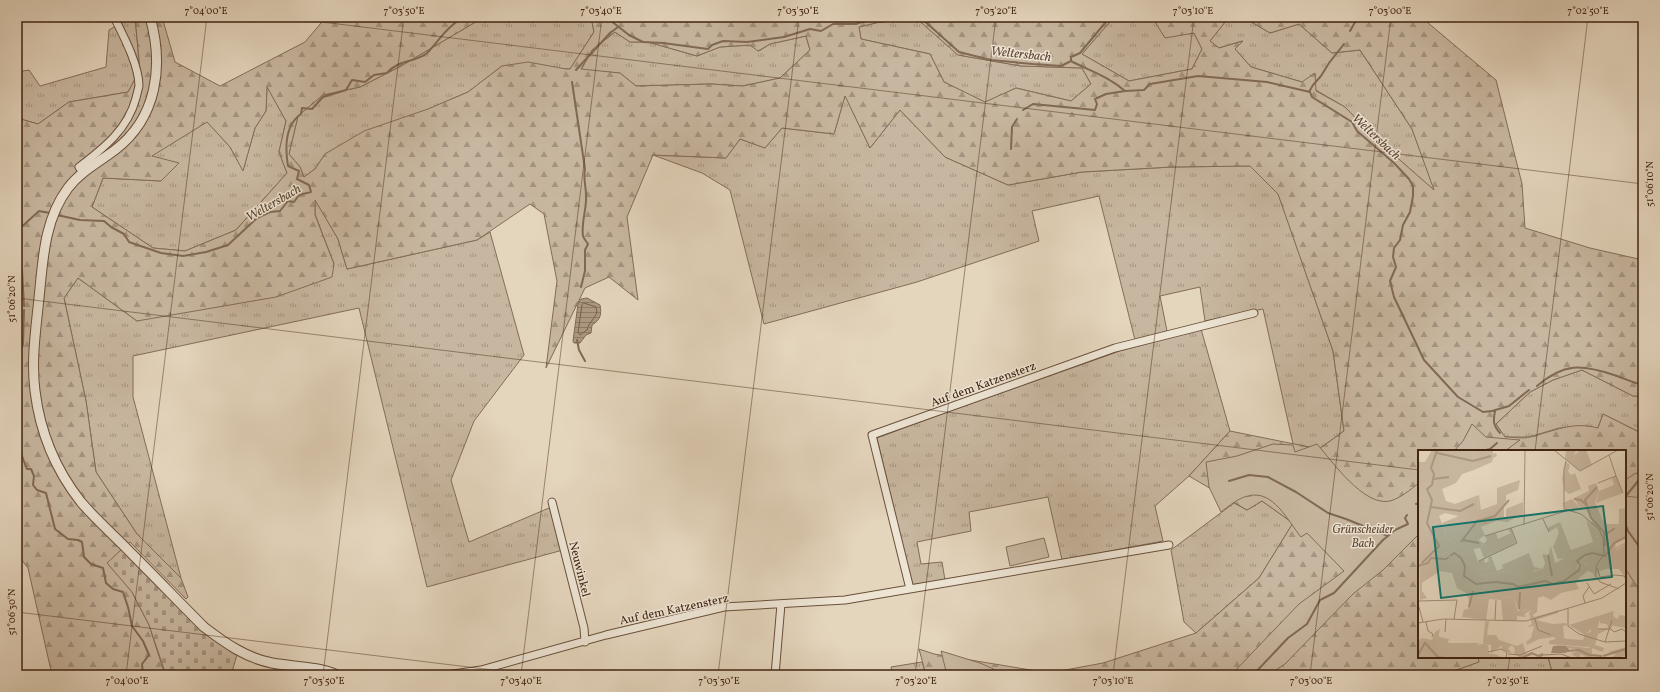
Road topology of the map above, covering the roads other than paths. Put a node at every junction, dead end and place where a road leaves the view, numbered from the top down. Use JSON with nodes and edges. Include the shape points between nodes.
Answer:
{"nodes":[{"id":1,"x":114,"y":17,"type":"edge"},
{"id":2,"x":150,"y":17,"type":"edge"},
{"id":3,"x":83,"y":173,"type":"junction"},
{"id":4,"x":1254,"y":313,"type":"dead end"},
{"id":5,"x":552,"y":502,"type":"dead end"},
{"id":6,"x":1169,"y":545,"type":"dead end"},
{"id":7,"x":910,"y":589,"type":"junction"},
{"id":8,"x":781,"y":604,"type":"junction"},
{"id":9,"x":585,"y":642,"type":"junction"},
{"id":10,"x":337,"y":675,"type":"edge"},
{"id":11,"x":446,"y":675,"type":"edge"},
{"id":12,"x":775,"y":675,"type":"edge"}],
"edges":[{"from":1,"to":3,"type":"street","via":[[135,68],[138,86],[133,108],[124,126],[105,148],[79,167]]},
{"from":2,"to":3,"type":"street","via":[[156,53],[156,81],[148,110],[140,125],[117,149]]},
{"from":3,"to":10,"type":"street","via":[[68,187],[51,219],[34,348],[34,389],[38,416],[61,473],[81,502],[220,640],[242,653],[272,663],[322,670]]},
{"from":4,"to":7,"type":"street","name":"Auf dem Katzensterz","via":[[1115,348],[872,435]]},
{"from":5,"to":9,"type":"street","name":"Neuwinkel","via":[[584,628]]},
{"from":6,"to":7,"type":"street","name":"Auf dem Katzensterz"},
{"from":7,"to":8,"type":"street","name":"Auf dem Katzensterz","via":[[846,600]]},
{"from":8,"to":9,"type":"street","name":"Auf dem Katzensterz","via":[[724,607],[697,612]]},
{"from":8,"to":12,"type":"street"},
{"from":9,"to":11,"type":"street","name":"Auf dem Katzensterz","via":[[481,670]]}]}
